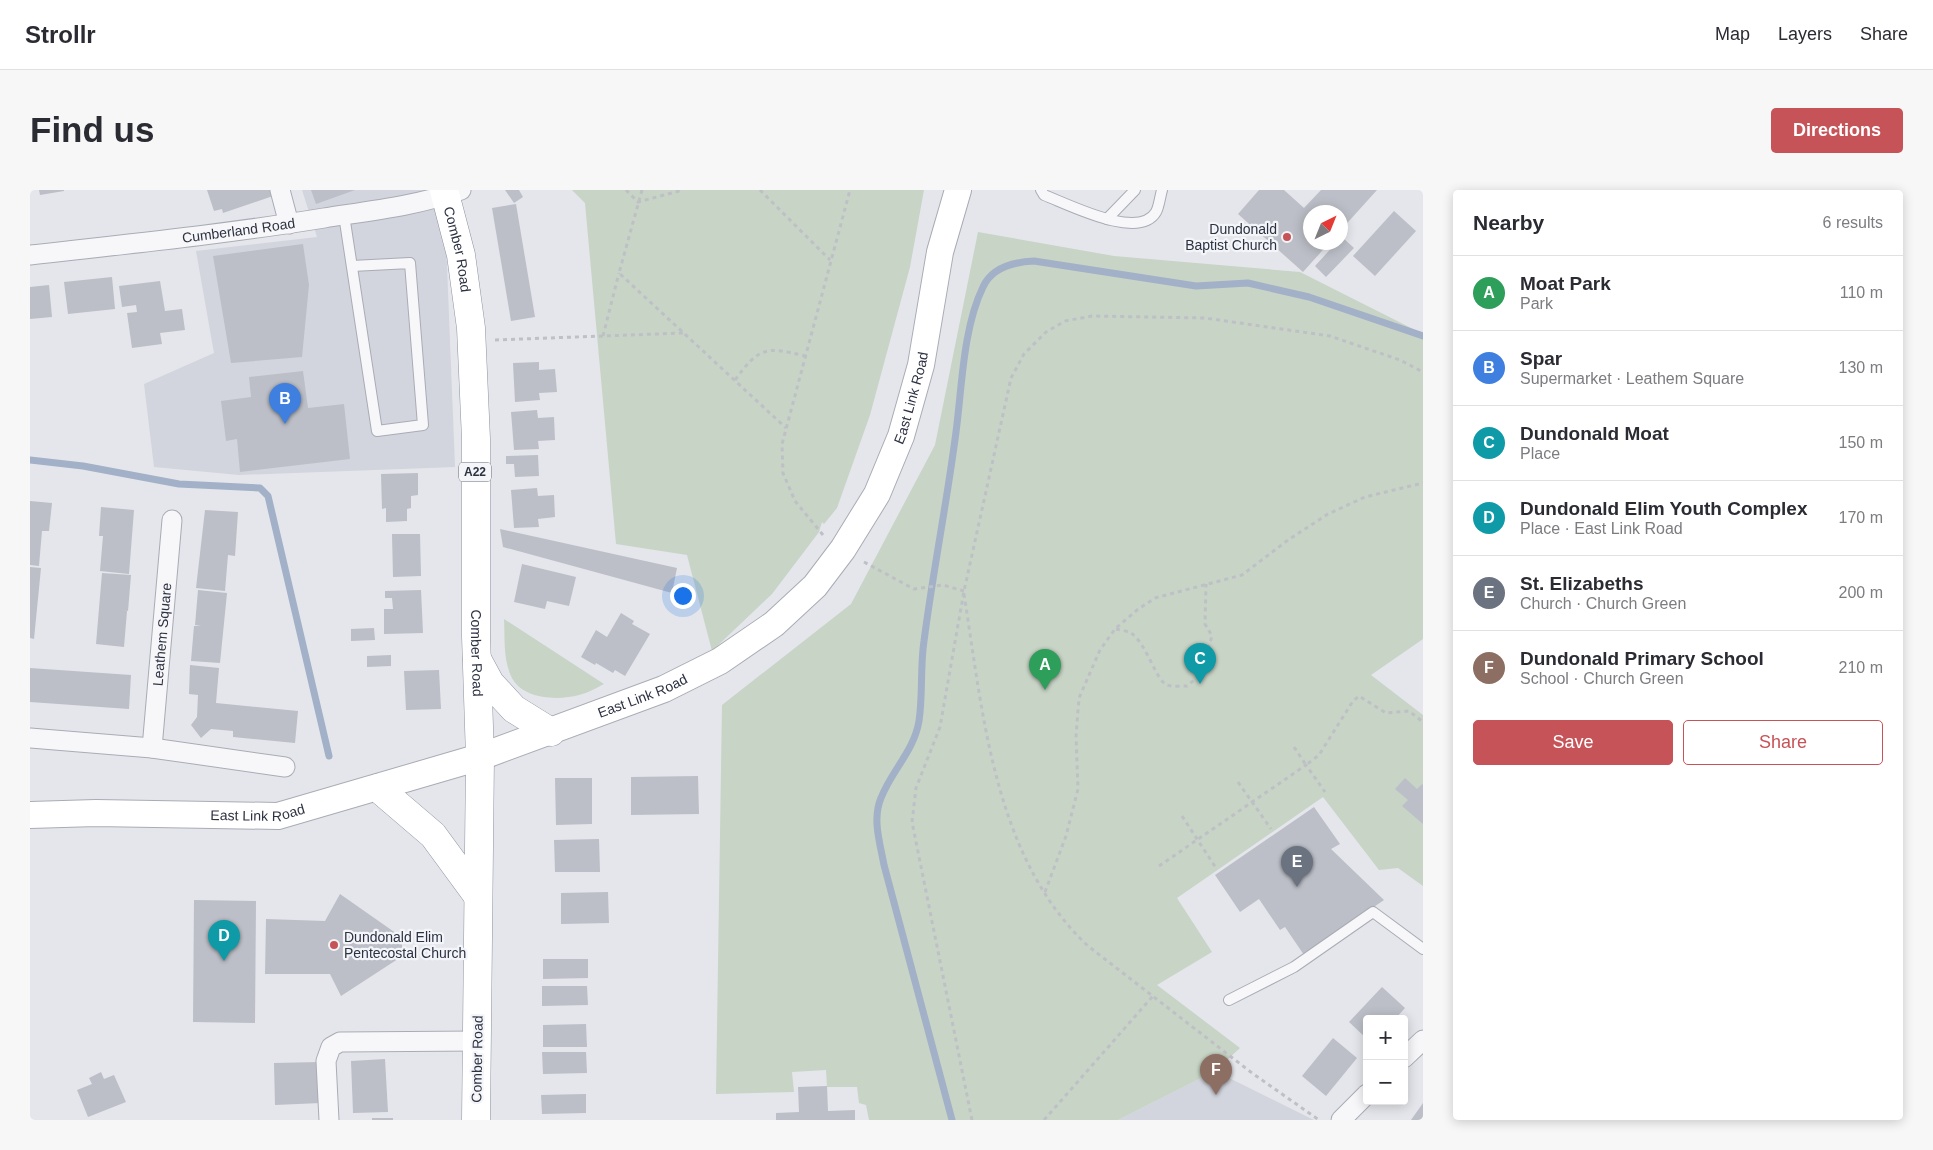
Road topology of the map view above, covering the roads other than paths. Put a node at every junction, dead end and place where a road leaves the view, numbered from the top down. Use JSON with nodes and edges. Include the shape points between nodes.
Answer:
{"nodes":[{"id":1,"x":280,"y":190,"type":"edge"},
{"id":2,"x":958,"y":190,"type":"edge"},
{"id":3,"x":1041,"y":190,"type":"edge"},
{"id":4,"x":1135,"y":190,"type":"edge"},
{"id":5,"x":1162,"y":190,"type":"edge"},
{"id":6,"x":450,"y":192,"type":"edge"},
{"id":7,"x":344,"y":215,"type":"junction"},
{"id":8,"x":1107,"y":219,"type":"junction"},
{"id":9,"x":289,"y":224,"type":"junction"},
{"id":10,"x":30,"y":255,"type":"edge"},
{"id":11,"x":352,"y":266,"type":"junction"},
{"id":12,"x":172,"y":520,"type":"dead end"},
{"id":13,"x":477,"y":658,"type":"junction"},
{"id":14,"x":551,"y":732,"type":"junction"},
{"id":15,"x":30,"y":738,"type":"edge"},
{"id":16,"x":152,"y":748,"type":"junction"},
{"id":17,"x":480,"y":757,"type":"junction"},
{"id":18,"x":285,"y":767,"type":"dead end"},
{"id":19,"x":378,"y":788,"type":"junction"},
{"id":20,"x":30,"y":815,"type":"edge"},
{"id":21,"x":477,"y":894,"type":"junction"},
{"id":22,"x":1423,"y":949,"type":"edge"},
{"id":23,"x":1229,"y":1000,"type":"dead end"},
{"id":24,"x":1423,"y":1040,"type":"edge"},
{"id":25,"x":477,"y":1041,"type":"junction"},
{"id":26,"x":1408,"y":1054,"type":"edge"},
{"id":27,"x":1363,"y":1098,"type":"edge"},
{"id":28,"x":328,"y":1120,"type":"edge"},
{"id":29,"x":476,"y":1120,"type":"edge"},
{"id":30,"x":1341,"y":1120,"type":"edge"}],
"edges":[{"from":1,"to":9,"type":"street"},
{"from":2,"to":14,"type":"street","name":"East Link Road","via":[[940,252],[921,365],[901,436],[869,509],[844,549],[815,586],[774,624],[720,661],[664,689]]},
{"from":3,"to":8,"type":"lane","via":[[1044,195]]},
{"from":4,"to":8,"type":"lane"},
{"from":5,"to":8,"type":"lane","via":[[1156,212],[1145,223],[1134,225]]},
{"from":6,"to":7,"type":"street","name":"Cumberland Road"},
{"from":6,"to":13,"type":"highway","name":"Comber Road","number":"A22","via":[[472,341]]},
{"from":7,"to":9,"type":"street","name":"Cumberland Road"},
{"from":7,"to":11,"type":"lane"},
{"from":9,"to":10,"type":"street","name":"Cumberland Road"},
{"from":11,"to":11,"type":"lane","via":[[410,263],[423,425],[377,431]]},
{"from":12,"to":16,"type":"street","name":"Leathem Square"},
{"from":13,"to":14,"type":"highway","number":"A22","via":[[490,683],[510,706]]},
{"from":13,"to":17,"type":"highway","name":"Comber Road","number":"A22"},
{"from":14,"to":17,"type":"street","name":"East Link Road"},
{"from":15,"to":16,"type":"street"},
{"from":16,"to":18,"type":"street"},
{"from":17,"to":19,"type":"street","name":"East Link Road"},
{"from":17,"to":21,"type":"highway","name":"Comber Road","number":"A22"},
{"from":19,"to":20,"type":"street","name":"East Link Road","via":[[278,816]]},
{"from":19,"to":21,"type":"highway","via":[[433,835]]},
{"from":21,"to":25,"type":"highway","name":"Comber Road","number":"A22"},
{"from":22,"to":23,"type":"lane","via":[[1373,912],[1294,967]]},
{"from":24,"to":26,"type":"street"},
{"from":25,"to":28,"type":"street","via":[[340,1042],[331,1047],[326,1061]]},
{"from":25,"to":29,"type":"highway","name":"Comber Road","number":"A22"},
{"from":27,"to":30,"type":"street"}]}
